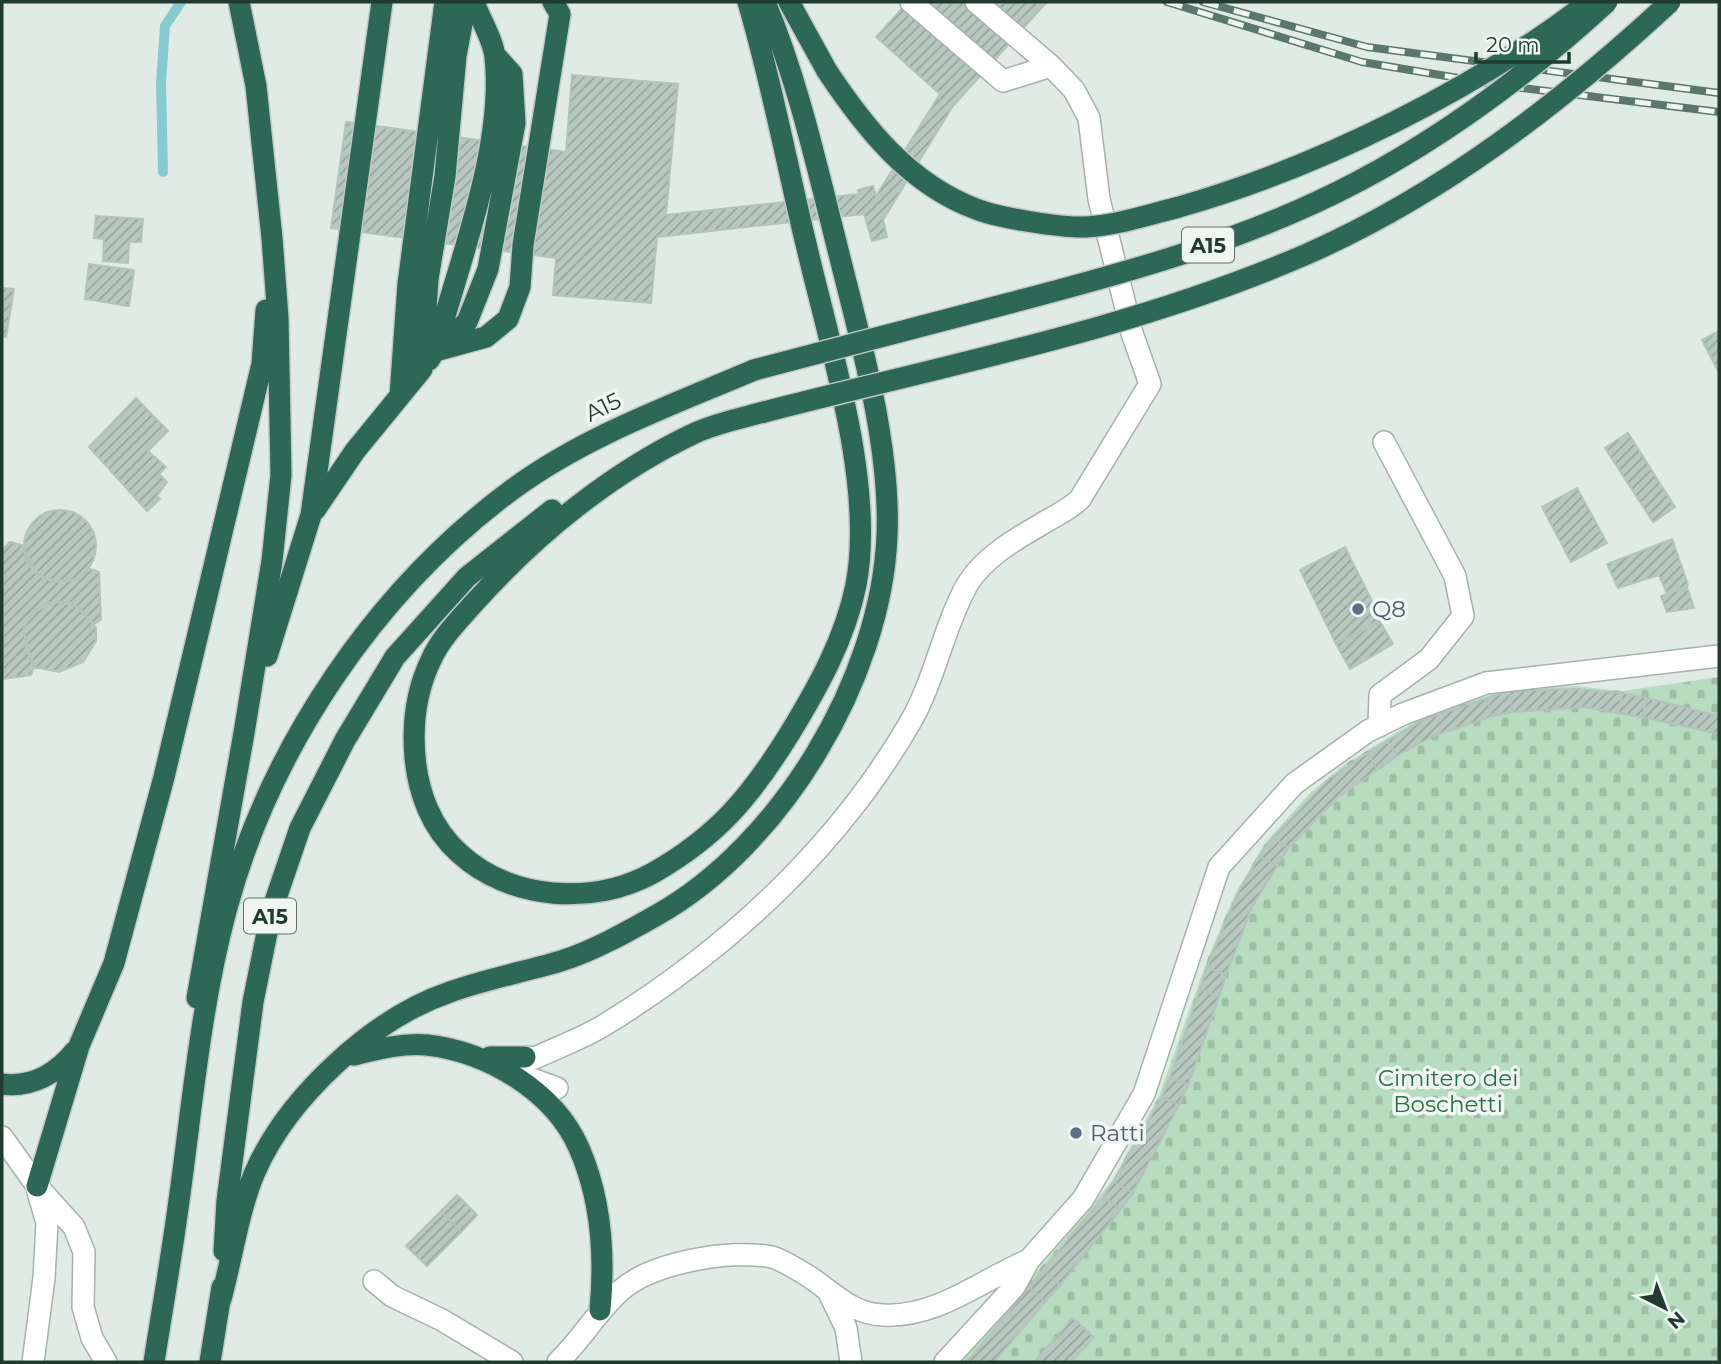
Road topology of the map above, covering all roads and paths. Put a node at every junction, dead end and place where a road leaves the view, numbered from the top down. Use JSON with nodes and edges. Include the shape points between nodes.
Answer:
{"nodes":[{"id":1,"x":239,"y":2,"type":"edge"},
{"id":2,"x":383,"y":2,"type":"edge"},
{"id":3,"x":445,"y":2,"type":"edge"},
{"id":4,"x":466,"y":2,"type":"edge"},
{"id":5,"x":474,"y":2,"type":"edge"},
{"id":6,"x":553,"y":2,"type":"edge"},
{"id":7,"x":748,"y":2,"type":"edge"},
{"id":8,"x":765,"y":2,"type":"edge"},
{"id":9,"x":789,"y":2,"type":"edge"},
{"id":10,"x":911,"y":2,"type":"edge"},
{"id":11,"x":976,"y":2,"type":"edge"},
{"id":12,"x":1589,"y":2,"type":"edge"},
{"id":13,"x":1607,"y":2,"type":"edge"},
{"id":14,"x":1670,"y":2,"type":"edge"},
{"id":15,"x":1051,"y":66,"type":"junction"},
{"id":16,"x":272,"y":238,"type":"junction"},
{"id":17,"x":435,"y":351,"type":"junction"},
{"id":18,"x":422,"y":369,"type":"junction"},
{"id":19,"x":400,"y":396,"type":"junction"},
{"id":20,"x":698,"y":432,"type":"junction"},
{"id":21,"x":1384,"y":442,"type":"dead end"},
{"id":22,"x":311,"y":515,"type":"junction"},
{"id":23,"x":1719,"y":656,"type":"edge"},
{"id":24,"x":1379,"y":726,"type":"junction"},
{"id":25,"x":244,"y":733,"type":"junction"},
{"id":26,"x":79,"y":1046,"type":"junction"},
{"id":27,"x":199,"y":1046,"type":"junction"},
{"id":28,"x":345,"y":1057,"type":"junction"},
{"id":29,"x":518,"y":1064,"type":"junction"},
{"id":30,"x":2,"y":1084,"type":"edge"},
{"id":31,"x":557,"y":1088,"type":"dead end"},
{"id":32,"x":2,"y":1137,"type":"edge"},
{"id":33,"x":37,"y":1186,"type":"junction"},
{"id":34,"x":237,"y":1200,"type":"junction"},
{"id":35,"x":1029,"y":1260,"type":"junction"},
{"id":36,"x":374,"y":1281,"type":"dead end"},
{"id":37,"x":829,"y":1293,"type":"junction"},
{"id":38,"x":600,"y":1310,"type":"junction"},
{"id":39,"x":577,"y":1353,"type":"edge"},
{"id":40,"x":33,"y":1362,"type":"edge"},
{"id":41,"x":106,"y":1362,"type":"edge"},
{"id":42,"x":154,"y":1362,"type":"edge"},
{"id":43,"x":210,"y":1362,"type":"edge"},
{"id":44,"x":512,"y":1362,"type":"edge"},
{"id":45,"x":558,"y":1362,"type":"edge"},
{"id":46,"x":851,"y":1362,"type":"edge"},
{"id":47,"x":946,"y":1362,"type":"edge"}],
"edges":[{"from":1,"to":16,"type":"highway","via":[[256,86]]},
{"from":2,"to":22,"type":"highway"},
{"from":3,"to":19,"type":"highway","via":[[408,284]]},
{"from":4,"to":18,"type":"highway","via":[[428,279]]},
{"from":5,"to":17,"type":"highway","via":[[495,55],[495,104],[471,236]]},
{"from":6,"to":17,"type":"highway","via":[[560,14],[520,287],[508,319],[486,337]]},
{"from":7,"to":20,"type":"highway","via":[[776,105],[851,442],[861,523],[856,585],[839,643],[813,695],[757,786],[719,827],[681,857],[636,882],[586,894],[542,893],[501,880],[459,853],[436,824],[417,786],[412,727],[432,656],[529,545],[609,485]]},
{"from":8,"to":28,"type":"highway","via":[[800,97],[881,441],[887,537],[881,587],[856,669],[831,730],[804,772],[766,825],[711,879],[658,914],[565,960],[446,993],[388,1022]]},
{"from":9,"to":12,"type":"highway","bridge":true,"via":[[859,120],[927,183],[976,209],[1084,227],[1191,203],[1295,166],[1499,65]]},
{"from":10,"to":15,"type":"street","via":[[1003,81]]},
{"from":11,"to":15,"type":"street"},
{"from":13,"to":27,"type":"highway","name":"A15","number":"A15","bridge":true,"via":[[1551,54],[1457,120],[1359,181],[1257,228],[1137,269],[754,370],[612,430],[514,488],[437,554],[372,626],[289,752],[226,911]]},
{"from":14,"to":20,"type":"highway","name":"A15","number":"A15","bridge":true,"via":[[1513,134],[1396,209],[1309,253],[1112,323]]},
{"from":15,"to":29,"type":"street","via":[[1074,90],[1089,118],[1098,199],[1132,334],[1150,384],[1072,508],[986,561],[967,585],[912,720],[845,819],[760,908],[684,969],[605,1025]]},
{"from":16,"to":25,"type":"highway","via":[[281,475]]},
{"from":16,"to":26,"type":"highway","via":[[262,364],[164,777],[114,963]]},
{"from":17,"to":18,"type":"highway"},
{"from":18,"to":19,"type":"highway"},
{"from":19,"to":22,"type":"highway"},
{"from":20,"to":34,"type":"highway","name":"A15","number":"A15","via":[[611,472],[497,551],[434,610],[388,668],[300,828],[271,913],[253,1002]]},
{"from":21,"to":24,"type":"street","via":[[1455,576],[1463,616],[1429,659],[1380,695]]},
{"from":22,"to":25,"type":"highway"},
{"from":23,"to":24,"type":"street","via":[[1486,683]]},
{"from":24,"to":35,"type":"street","via":[[1294,784],[1219,867],[1144,1094],[1083,1199]]},
{"from":25,"to":27,"type":"highway","via":[[196,988]]},
{"from":26,"to":30,"type":"highway","via":[[63,1066],[38,1081]]},
{"from":26,"to":33,"type":"highway"},
{"from":27,"to":42,"type":"highway","name":"A15","number":"A15"},
{"from":28,"to":29,"type":"highway","via":[[427,1045]]},
{"from":28,"to":34,"type":"highway","via":[[288,1114]]},
{"from":29,"to":31,"type":"street"},
{"from":29,"to":38,"type":"highway","via":[[578,1146],[594,1190],[603,1284]]},
{"from":32,"to":33,"type":"street"},
{"from":33,"to":40,"type":"street","via":[[47,1223]]},
{"from":33,"to":41,"type":"street","via":[[75,1227],[84,1252],[83,1307],[92,1338]]},
{"from":34,"to":43,"type":"highway","name":"A15","number":"A15"},
{"from":35,"to":37,"type":"street","via":[[943,1305],[912,1312],[883,1315],[858,1311]]},
{"from":35,"to":47,"type":"street","via":[[1014,1287]]},
{"from":36,"to":44,"type":"street","via":[[392,1296]]},
{"from":37,"to":38,"type":"street","via":[[774,1258],[734,1254],[684,1262],[651,1274],[623,1288]]},
{"from":37,"to":46,"type":"street","via":[[846,1328]]},
{"from":38,"to":39,"type":"street"},
{"from":39,"to":45,"type":"street"}]}
